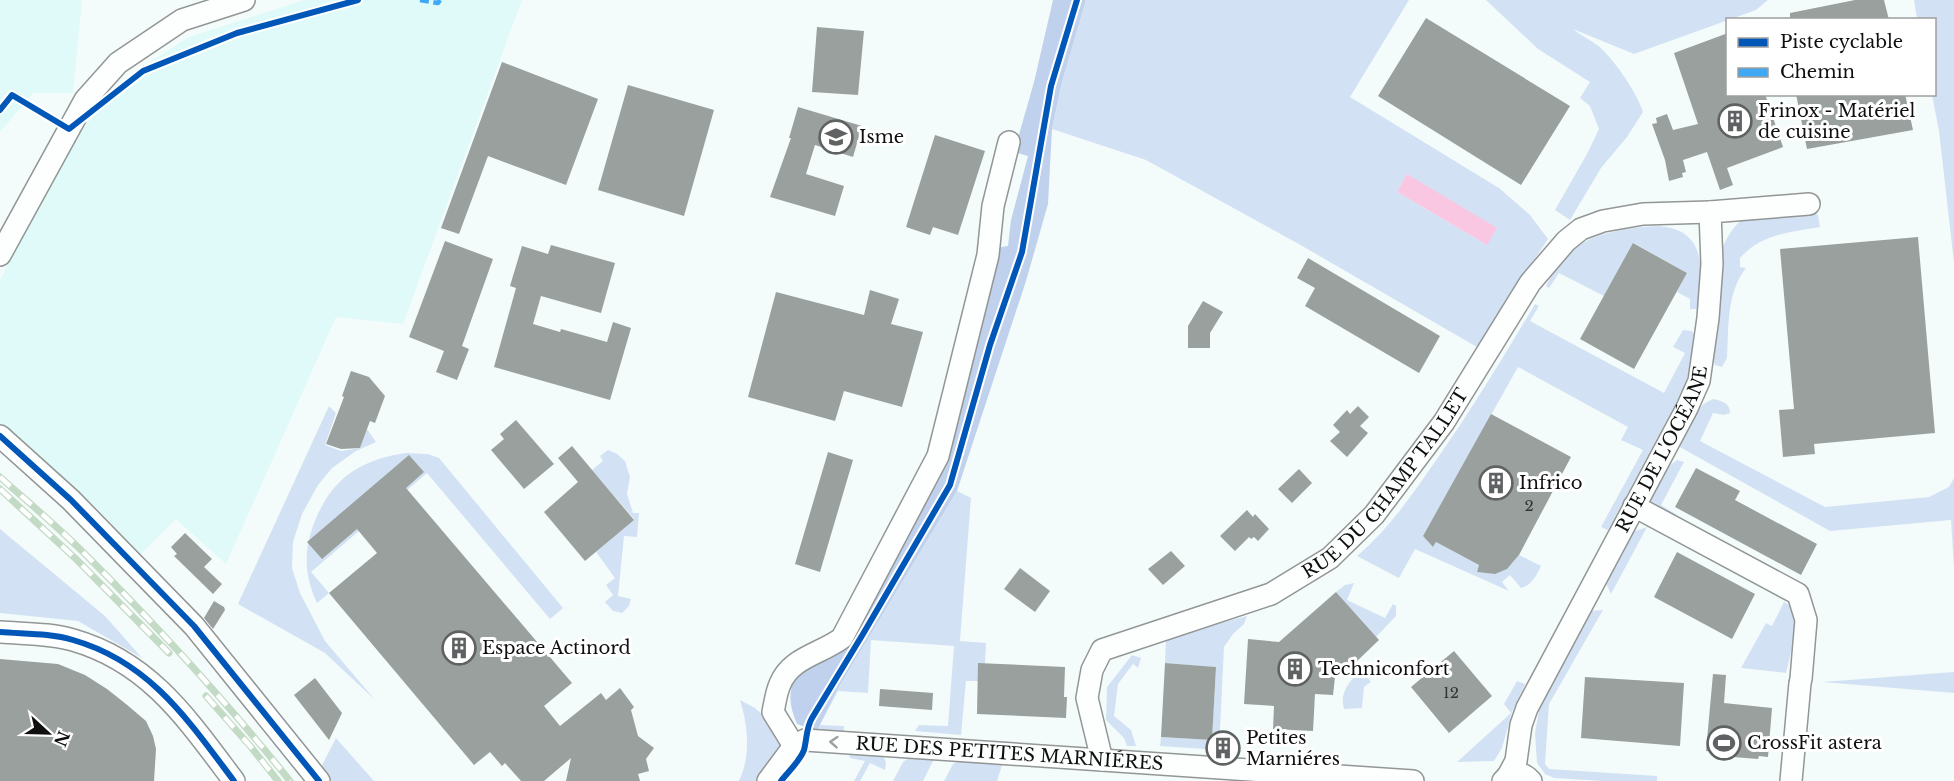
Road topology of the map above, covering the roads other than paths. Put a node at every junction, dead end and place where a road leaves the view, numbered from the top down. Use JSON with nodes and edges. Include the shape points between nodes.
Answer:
{"nodes":[{"id":1,"x":244,"y":0,"type":"edge"},
{"id":2,"x":1009,"y":142,"type":"dead end"},
{"id":3,"x":1809,"y":204,"type":"dead end"},
{"id":4,"x":1710,"y":212,"type":"junction"},
{"id":5,"x":0,"y":255,"type":"edge"},
{"id":6,"x":0,"y":436,"type":"edge"},
{"id":7,"x":1634,"y":506,"type":"junction"},
{"id":8,"x":0,"y":632,"type":"edge"},
{"id":9,"x":794,"y":746,"type":"junction"},
{"id":10,"x":1102,"y":760,"type":"junction"},
{"id":11,"x":1512,"y":776,"type":"edge"},
{"id":12,"x":234,"y":781,"type":"edge"},
{"id":13,"x":319,"y":781,"type":"edge"},
{"id":14,"x":768,"y":781,"type":"edge"},
{"id":15,"x":1413,"y":781,"type":"edge"},
{"id":16,"x":1791,"y":781,"type":"edge"}],
"edges":[{"from":1,"to":5,"type":"street","via":[[182,20],[118,63],[85,100]]},
{"from":2,"to":9,"type":"street","via":[[993,206],[988,255],[938,456],[842,638],[798,660],[779,685],[773,712]]},
{"from":3,"to":4,"type":"street"},
{"from":4,"to":7,"type":"street","name":"RUE DE L'OCÉANE","via":[[1712,264],[1699,381]]},
{"from":4,"to":10,"type":"street","name":"RUE DU CHAMP TALLET","via":[[1643,214],[1581,229],[1530,283],[1444,422],[1374,515],[1330,558],[1271,594],[1102,650],[1092,670],[1087,698]]},
{"from":6,"to":13,"type":"street","via":[[71,500],[194,627]]},
{"from":7,"to":11,"type":"street","name":"RUE DE L'OCÉANE","via":[[1527,708]]},
{"from":7,"to":16,"type":"street","via":[[1798,594],[1806,620]]},
{"from":8,"to":12,"type":"street","via":[[71,639],[129,665],[173,704]]},
{"from":10,"to":9,"type":"street","name":"RUE DES PETITES MARNIÉRES","one_way":true,"via":[[805,740]]},
{"from":9,"to":14,"type":"street"},
{"from":10,"to":15,"type":"street","name":"RUE DES PETITES MARNIÉRES"}]}
